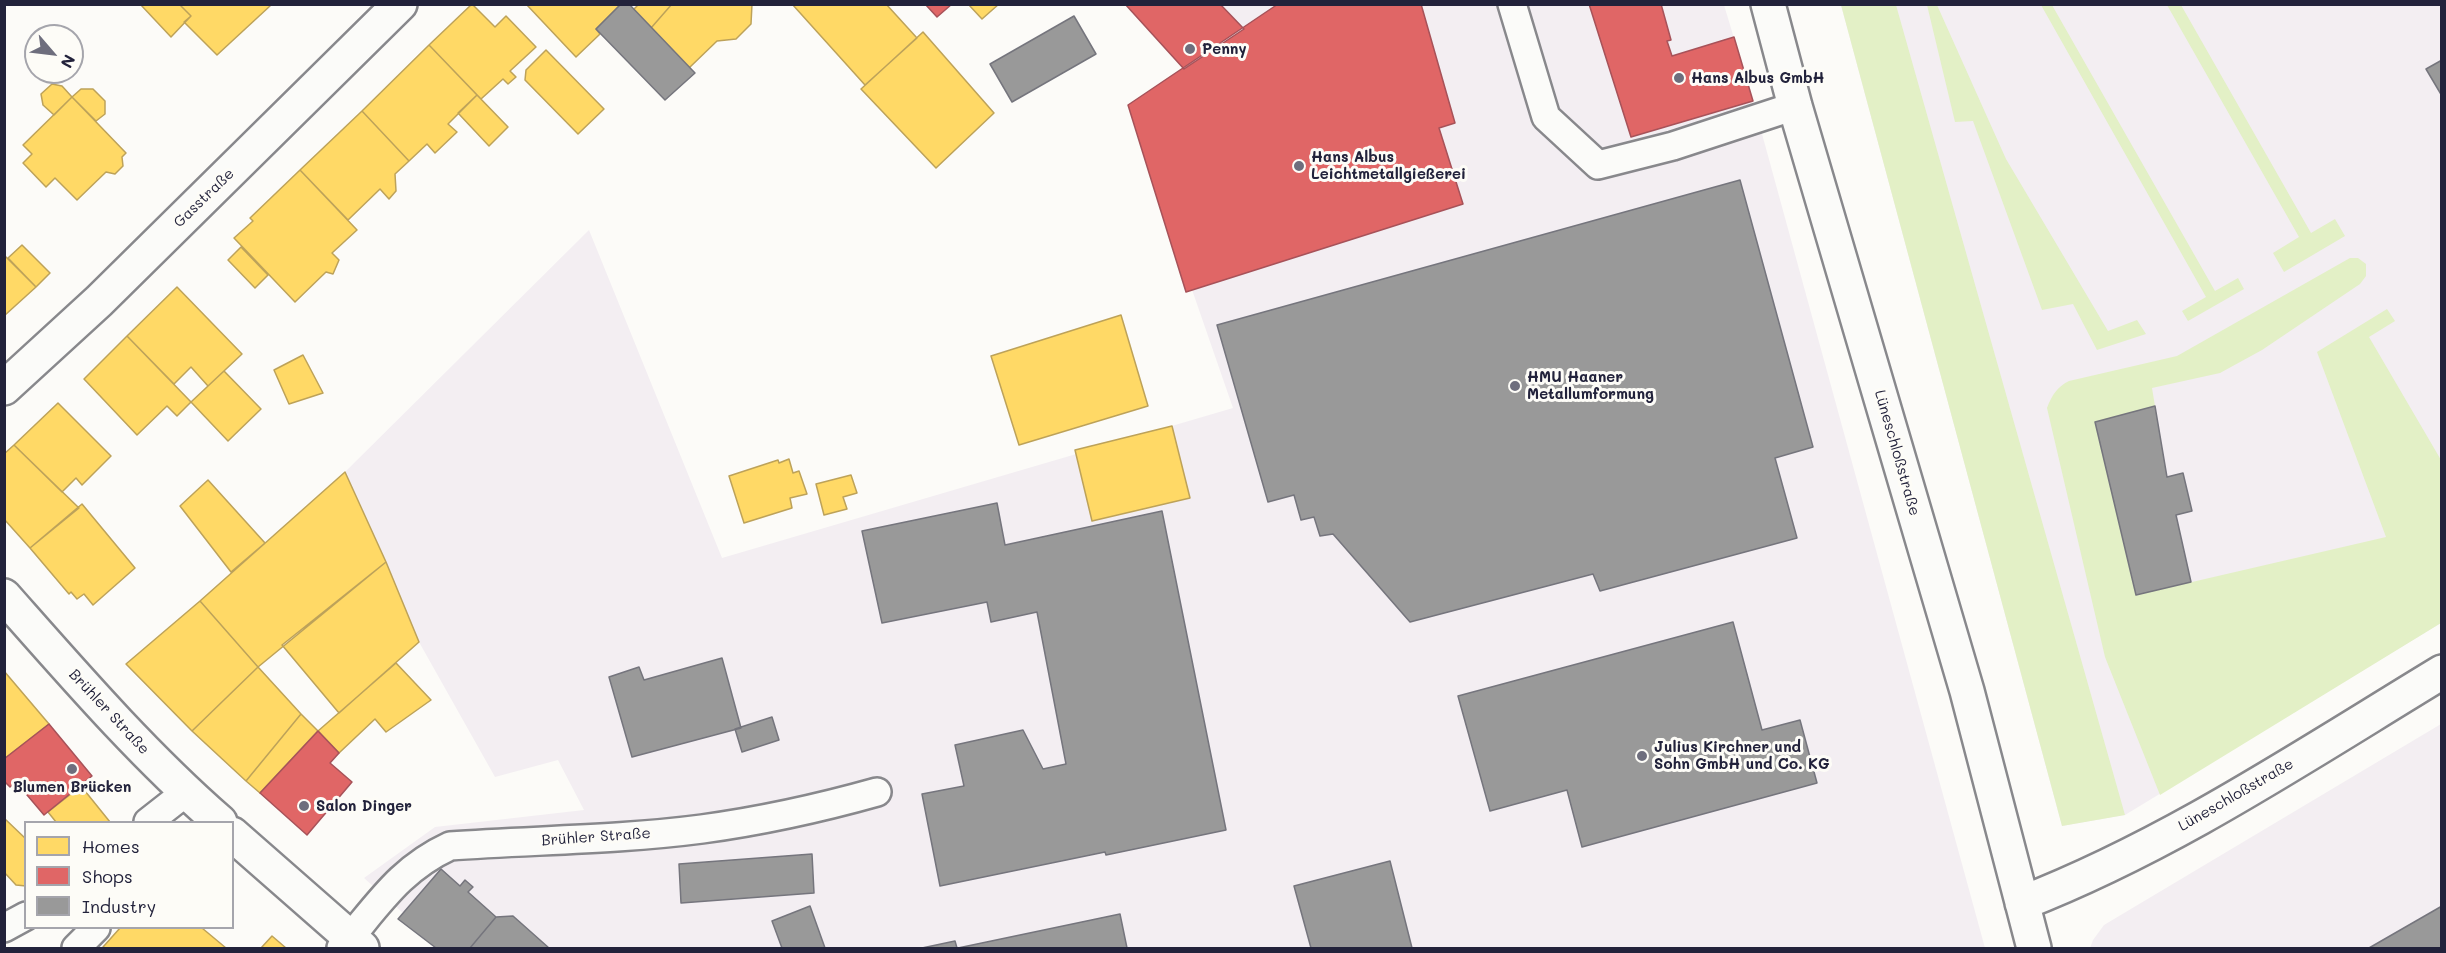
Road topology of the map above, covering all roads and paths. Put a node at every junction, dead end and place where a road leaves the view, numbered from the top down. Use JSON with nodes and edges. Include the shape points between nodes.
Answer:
{"nodes":[{"id":1,"x":400,"y":4,"type":"edge"},
{"id":2,"x":1512,"y":4,"type":"edge"},
{"id":3,"x":1768,"y":4,"type":"edge"},
{"id":4,"x":1795,"y":106,"type":"junction"},
{"id":5,"x":4,"y":388,"type":"edge"},
{"id":6,"x":4,"y":596,"type":"edge"},
{"id":7,"x":2442,"y":672,"type":"edge"},
{"id":8,"x":877,"y":792,"type":"dead end"},
{"id":9,"x":202,"y":812,"type":"edge"},
{"id":10,"x":153,"y":821,"type":"edge"},
{"id":11,"x":234,"y":836,"type":"edge"},
{"id":12,"x":2022,"y":903,"type":"junction"},
{"id":13,"x":24,"y":917,"type":"edge"},
{"id":14,"x":4,"y":928,"type":"edge"},
{"id":15,"x":94,"y":929,"type":"edge"},
{"id":16,"x":351,"y":945,"type":"edge"},
{"id":17,"x":76,"y":948,"type":"edge"},
{"id":18,"x":2034,"y":948,"type":"edge"}],
"edges":[{"from":1,"to":5,"type":"street","name":"Gasstraße","via":[[99,301]]},
{"from":2,"to":4,"type":"lane","via":[[1546,117],[1598,165],[1673,146]]},
{"from":3,"to":4,"type":"street","name":"Lüneschloßstraße"},
{"from":4,"to":12,"type":"street","name":"Lüneschloßstraße","via":[[1967,691]]},
{"from":6,"to":9,"type":"street","name":"Brühler Straße"},
{"from":7,"to":12,"type":"street","name":"Lüneschloßstraße","via":[[2217,809],[2061,888]]},
{"from":8,"to":16,"type":"lane","name":"Brühler Straße","via":[[823,807],[702,829],[450,846],[429,856],[396,882]]},
{"from":9,"to":10,"type":"lane"},
{"from":11,"to":16,"type":"street","name":"Brühler Straße"},
{"from":12,"to":18,"type":"street","name":"Lüneschloßstraße"},
{"from":13,"to":14,"type":"lane"},
{"from":15,"to":17,"type":"lane"}]}
